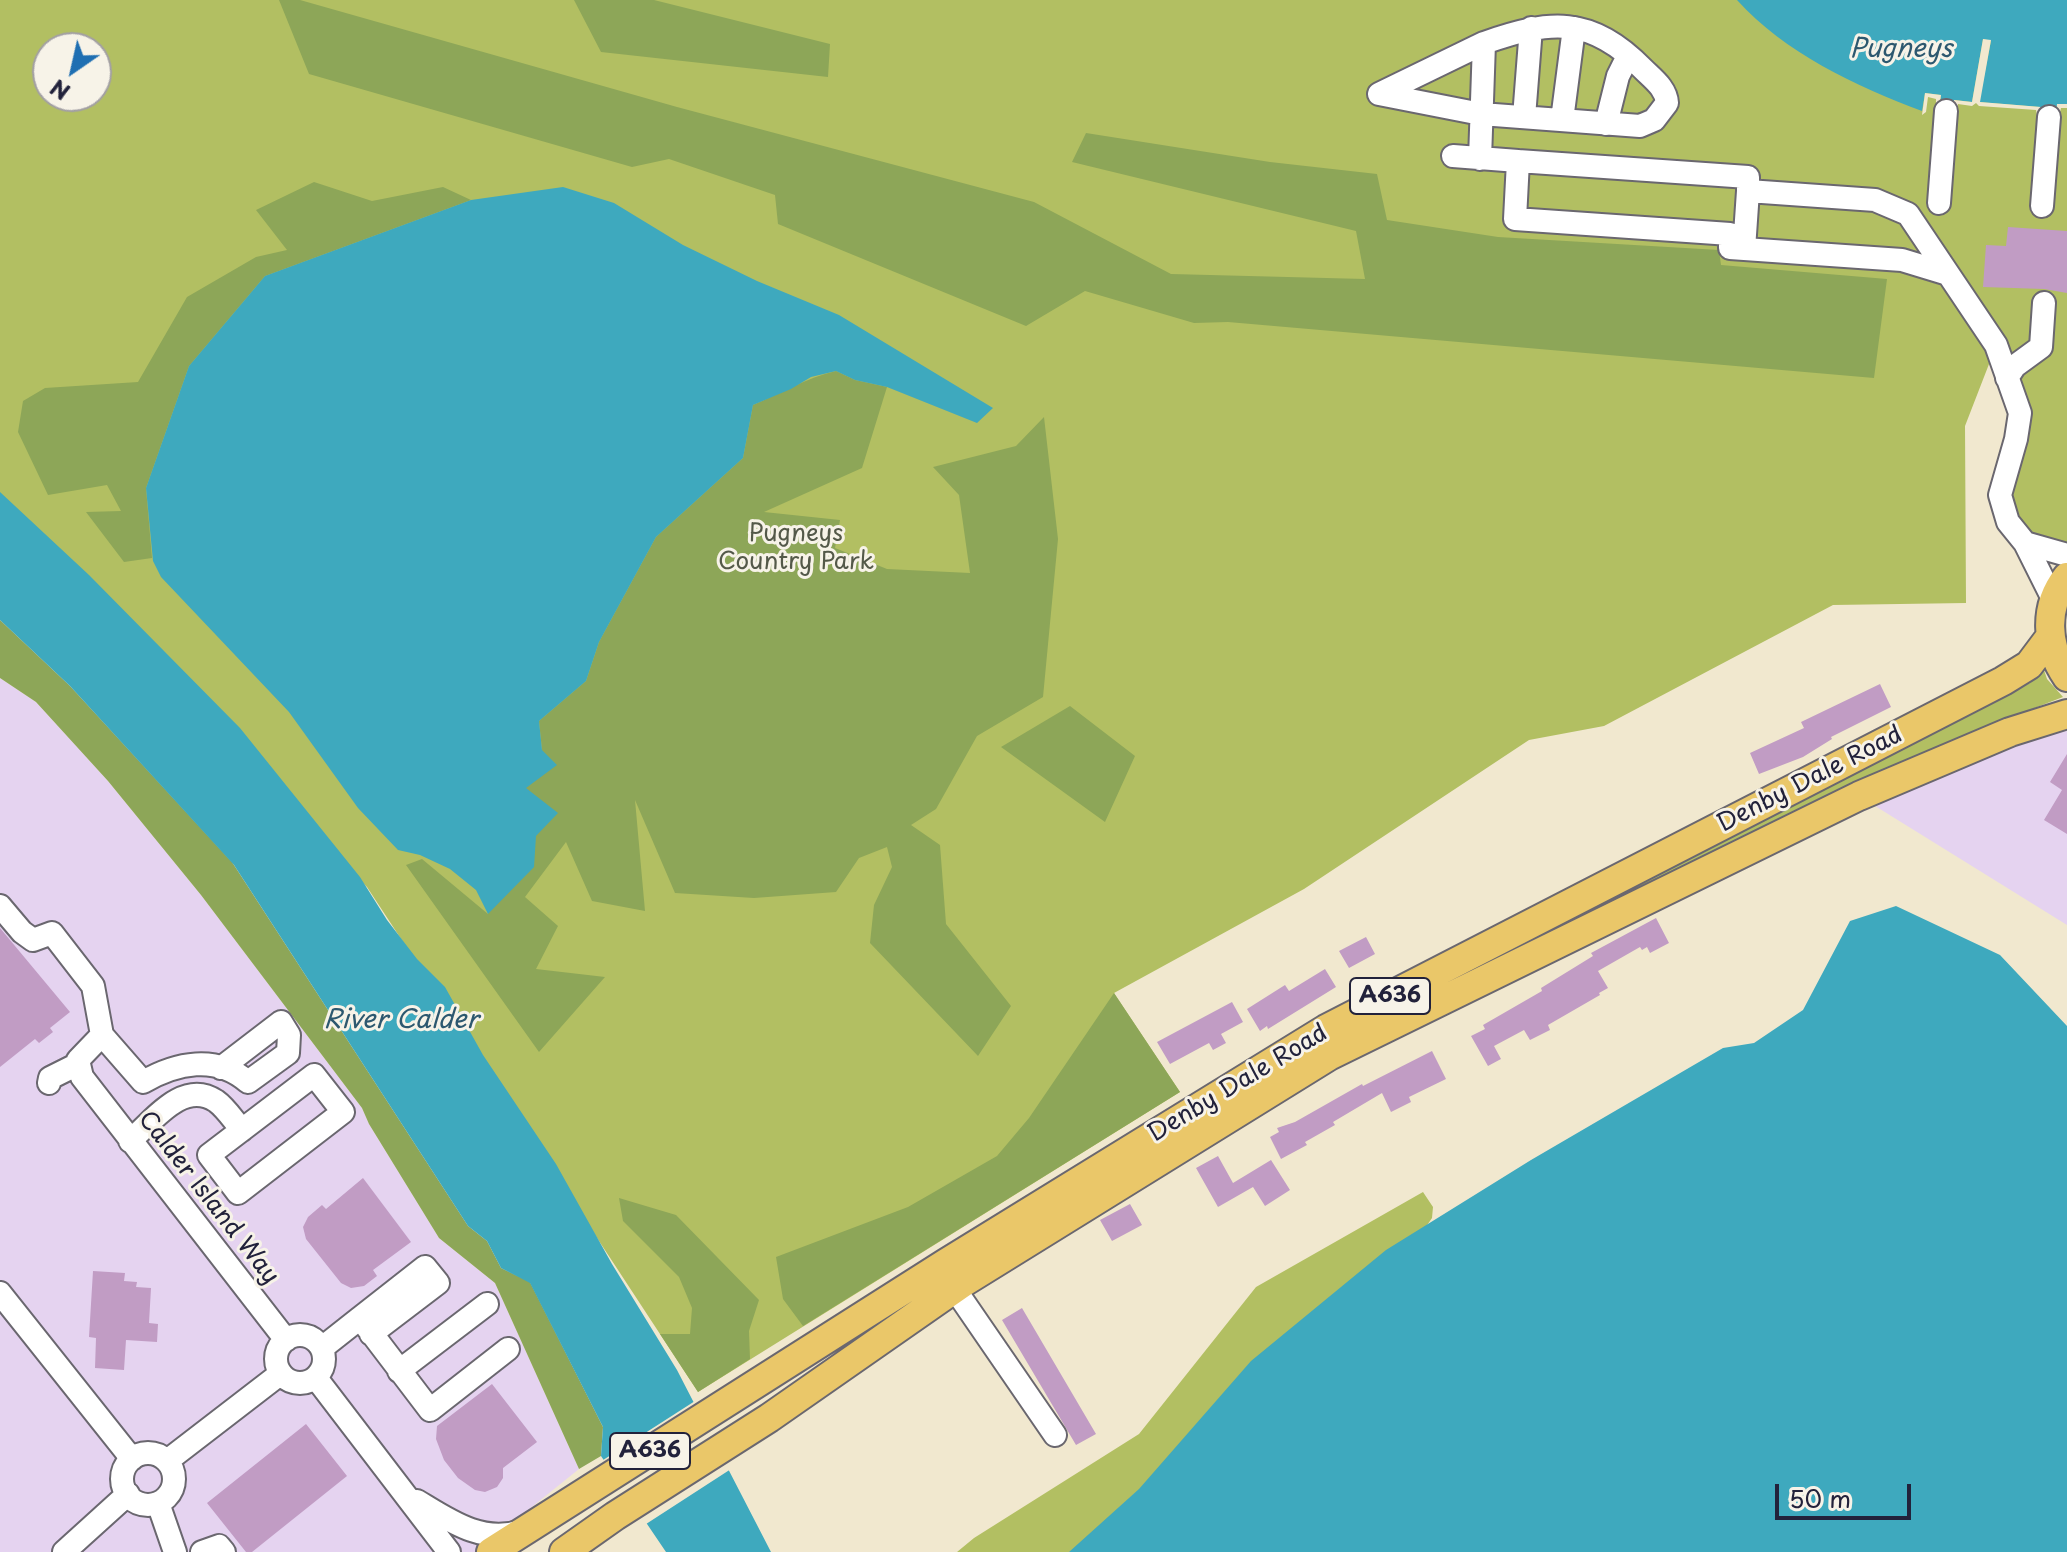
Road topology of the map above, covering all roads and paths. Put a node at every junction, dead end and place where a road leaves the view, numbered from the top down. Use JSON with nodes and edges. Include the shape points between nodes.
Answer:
{"nodes":[{"id":1,"x":1531,"y":28,"type":"junction"},
{"id":2,"x":1574,"y":28,"type":"junction"},
{"id":3,"x":1484,"y":43,"type":"junction"},
{"id":4,"x":1628,"y":56,"type":"junction"},
{"id":5,"x":1946,"y":111,"type":"dead end"},
{"id":6,"x":1481,"y":114,"type":"junction"},
{"id":7,"x":1524,"y":117,"type":"junction"},
{"id":8,"x":2049,"y":117,"type":"dead end"},
{"id":9,"x":1562,"y":120,"type":"junction"},
{"id":10,"x":1606,"y":124,"type":"junction"},
{"id":11,"x":1453,"y":156,"type":"dead end"},
{"id":12,"x":1480,"y":159,"type":"junction"},
{"id":13,"x":1518,"y":161,"type":"junction"},
{"id":14,"x":1748,"y":191,"type":"junction"},
{"id":15,"x":1939,"y":203,"type":"dead end"},
{"id":16,"x":2042,"y":206,"type":"dead end"},
{"id":17,"x":1744,"y":249,"type":"junction"},
{"id":18,"x":1948,"y":274,"type":"junction"},
{"id":19,"x":2044,"y":303,"type":"dead end"},
{"id":20,"x":2007,"y":378,"type":"junction"},
{"id":21,"x":2025,"y":543,"type":"junction"},
{"id":22,"x":2067,"y":555,"type":"edge"},
{"id":23,"x":2060,"y":589,"type":"edge"},
{"id":24,"x":2050,"y":637,"type":"junction"},
{"id":25,"x":2067,"y":677,"type":"edge"},
{"id":26,"x":2067,"y":714,"type":"edge"},
{"id":27,"x":0,"y":906,"type":"edge"},
{"id":28,"x":102,"y":1035,"type":"junction"},
{"id":29,"x":221,"y":1068,"type":"dead end"},
{"id":30,"x":79,"y":1069,"type":"junction"},
{"id":31,"x":49,"y":1083,"type":"dead end"},
{"id":32,"x":242,"y":1130,"type":"junction"},
{"id":33,"x":130,"y":1141,"type":"junction"},
{"id":34,"x":954,"y":1288,"type":"junction"},
{"id":35,"x":0,"y":1293,"type":"edge"},
{"id":36,"x":487,"y":1304,"type":"dead end"},
{"id":37,"x":286,"y":1340,"type":"junction"},
{"id":38,"x":322,"y":1348,"type":"junction"},
{"id":39,"x":508,"y":1349,"type":"dead end"},
{"id":40,"x":399,"y":1371,"type":"junction"},
{"id":41,"x":280,"y":1374,"type":"junction"},
{"id":42,"x":316,"y":1378,"type":"junction"},
{"id":43,"x":1055,"y":1435,"type":"dead end"},
{"id":44,"x":132,"y":1459,"type":"junction"},
{"id":45,"x":167,"y":1461,"type":"junction"},
{"id":46,"x":128,"y":1494,"type":"junction"},
{"id":47,"x":406,"y":1494,"type":"junction"},
{"id":48,"x":158,"y":1503,"type":"junction"},
{"id":49,"x":525,"y":1530,"type":"junction"},
{"id":50,"x":572,"y":1546,"type":"edge"},
{"id":51,"x":64,"y":1552,"type":"edge"},
{"id":52,"x":175,"y":1552,"type":"edge"},
{"id":53,"x":202,"y":1552,"type":"edge"},
{"id":54,"x":224,"y":1552,"type":"edge"},
{"id":55,"x":449,"y":1552,"type":"edge"},
{"id":56,"x":491,"y":1552,"type":"edge"},
{"id":57,"x":547,"y":1552,"type":"edge"}],
"edges":[{"from":1,"to":2,"type":"street"},
{"from":1,"to":3,"type":"street"},
{"from":1,"to":7,"type":"street"},
{"from":2,"to":4,"type":"street","via":[[1596,33]]},
{"from":2,"to":9,"type":"street"},
{"from":3,"to":6,"type":"street"},
{"from":3,"to":6,"type":"street","via":[[1379,94]]},
{"from":4,"to":10,"type":"street"},
{"from":4,"to":10,"type":"street","via":[[1666,93],[1667,103],[1654,120],[1640,126]]},
{"from":5,"to":15,"type":"street"},
{"from":6,"to":7,"type":"street"},
{"from":6,"to":12,"type":"street"},
{"from":7,"to":9,"type":"street"},
{"from":8,"to":16,"type":"street"},
{"from":9,"to":10,"type":"street"},
{"from":11,"to":12,"type":"street"},
{"from":12,"to":13,"type":"street"},
{"from":13,"to":14,"type":"street","via":[[1748,177]]},
{"from":13,"to":17,"type":"street","via":[[1515,219],[1730,234],[1730,248]]},
{"from":14,"to":17,"type":"street"},
{"from":14,"to":18,"type":"street","via":[[1875,200],[1908,214]]},
{"from":17,"to":18,"type":"street","via":[[1902,260]]},
{"from":18,"to":20,"type":"street","via":[[1996,345]]},
{"from":19,"to":20,"type":"street","via":[[2041,347]]},
{"from":20,"to":21,"type":"street","via":[[2020,413],[2000,495],[2008,522]]},
{"from":21,"to":22,"type":"street"},
{"from":21,"to":23,"type":"street"},
{"from":23,"to":24,"type":"main road"},
{"from":24,"to":25,"type":"main road"},
{"from":24,"to":49,"type":"main road","name":"Denby Dale Road","number":"A636","via":[[2029,665],[2003,681],[1326,1029]]},
{"from":26,"to":34,"type":"main road","name":"Denby Dale Road","number":"A636","via":[[2010,732],[1859,796],[1329,1056]]},
{"from":27,"to":28,"type":"street","via":[[33,940],[52,933],[93,986]]},
{"from":28,"to":29,"type":"street","via":[[143,1082],[181,1064]]},
{"from":28,"to":30,"type":"street","via":[[78,1060]]},
{"from":30,"to":31,"type":"street","via":[[72,1067]]},
{"from":30,"to":33,"type":"street","name":"Calder Island Way"},
{"from":32,"to":32,"type":"street","via":[[209,1155],[238,1193],[343,1112],[314,1075]]},
{"from":32,"to":33,"type":"street","via":[[217,1101],[197,1093],[180,1097]]},
{"from":33,"to":37,"type":"street","name":"Calder Island Way"},
{"from":34,"to":43,"type":"street"},
{"from":34,"to":50,"type":"main road","name":"Denby Dale Road","number":"A636","via":[[769,1418]]},
{"from":35,"to":44,"type":"street"},
{"from":36,"to":40,"type":"street"},
{"from":37,"to":38,"type":"street","via":[[310,1336]]},
{"from":37,"to":41,"type":"street","via":[[275,1359]]},
{"from":38,"to":40,"type":"street","via":[[366,1326]]},
{"from":38,"to":42,"type":"street","via":[[324,1364]]},
{"from":39,"to":40,"type":"street","via":[[430,1410]]},
{"from":41,"to":42,"type":"street","via":[[301,1384]]},
{"from":41,"to":45,"type":"street"},
{"from":42,"to":47,"type":"street"},
{"from":44,"to":45,"type":"street","via":[[146,1454]]},
{"from":44,"to":46,"type":"street","via":[[123,1476]]},
{"from":45,"to":48,"type":"street","via":[[174,1485]]},
{"from":46,"to":48,"type":"street","via":[[143,1505]]},
{"from":46,"to":51,"type":"street"},
{"from":47,"to":49,"type":"street","via":[[475,1532]]},
{"from":47,"to":55,"type":"street"},
{"from":48,"to":52,"type":"street"},
{"from":49,"to":56,"type":"main road","name":"Denby Dale Road","number":"A636"},
{"from":50,"to":57,"type":"street"},
{"from":53,"to":54,"type":"street","via":[[219,1546]]}]}
